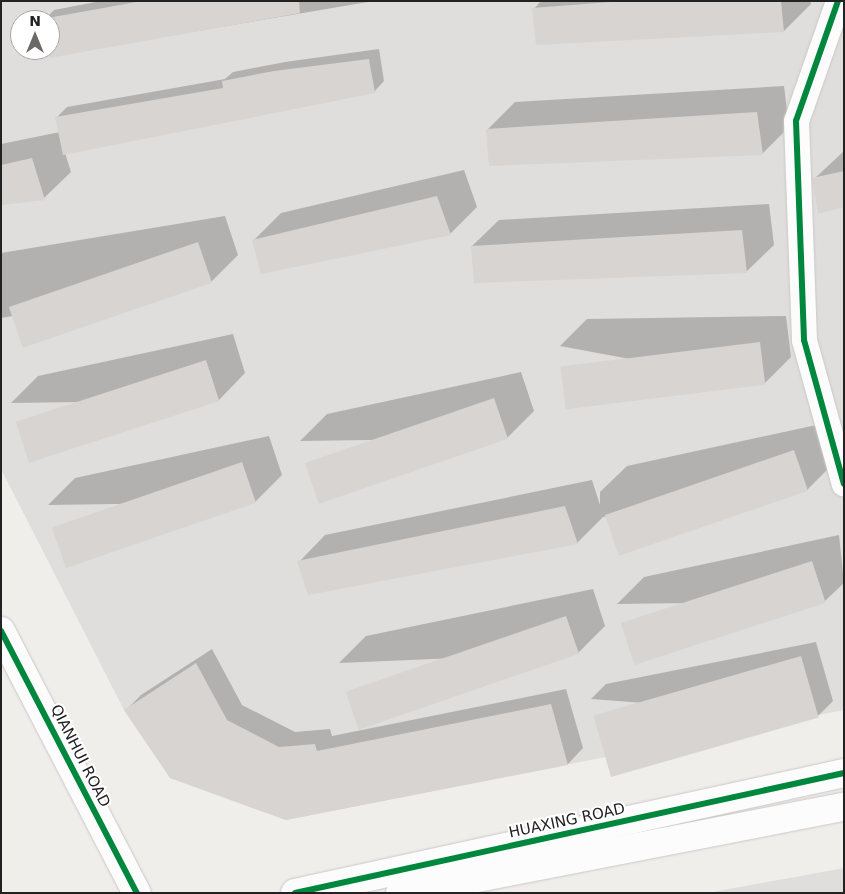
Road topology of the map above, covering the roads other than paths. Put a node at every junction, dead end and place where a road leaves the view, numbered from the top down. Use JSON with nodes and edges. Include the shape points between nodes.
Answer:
{"nodes":[{"id":1,"x":838,"y":1,"type":"edge"},
{"id":2,"x":844,"y":484,"type":"edge"},
{"id":3,"x":1,"y":630,"type":"edge"},
{"id":4,"x":844,"y":773,"type":"edge"},
{"id":5,"x":844,"y":806,"type":"edge"},
{"id":6,"x":137,"y":893,"type":"edge"},
{"id":7,"x":295,"y":893,"type":"edge"},
{"id":8,"x":400,"y":893,"type":"edge"}],
"edges":[{"from":1,"to":2,"type":"street","via":[[796,121],[804,340]]},
{"from":3,"to":6,"type":"street","name":"QIANHUI ROAD"},
{"from":4,"to":7,"type":"street","name":"HUAXING ROAD"},
{"from":5,"to":8,"type":"street"}]}
